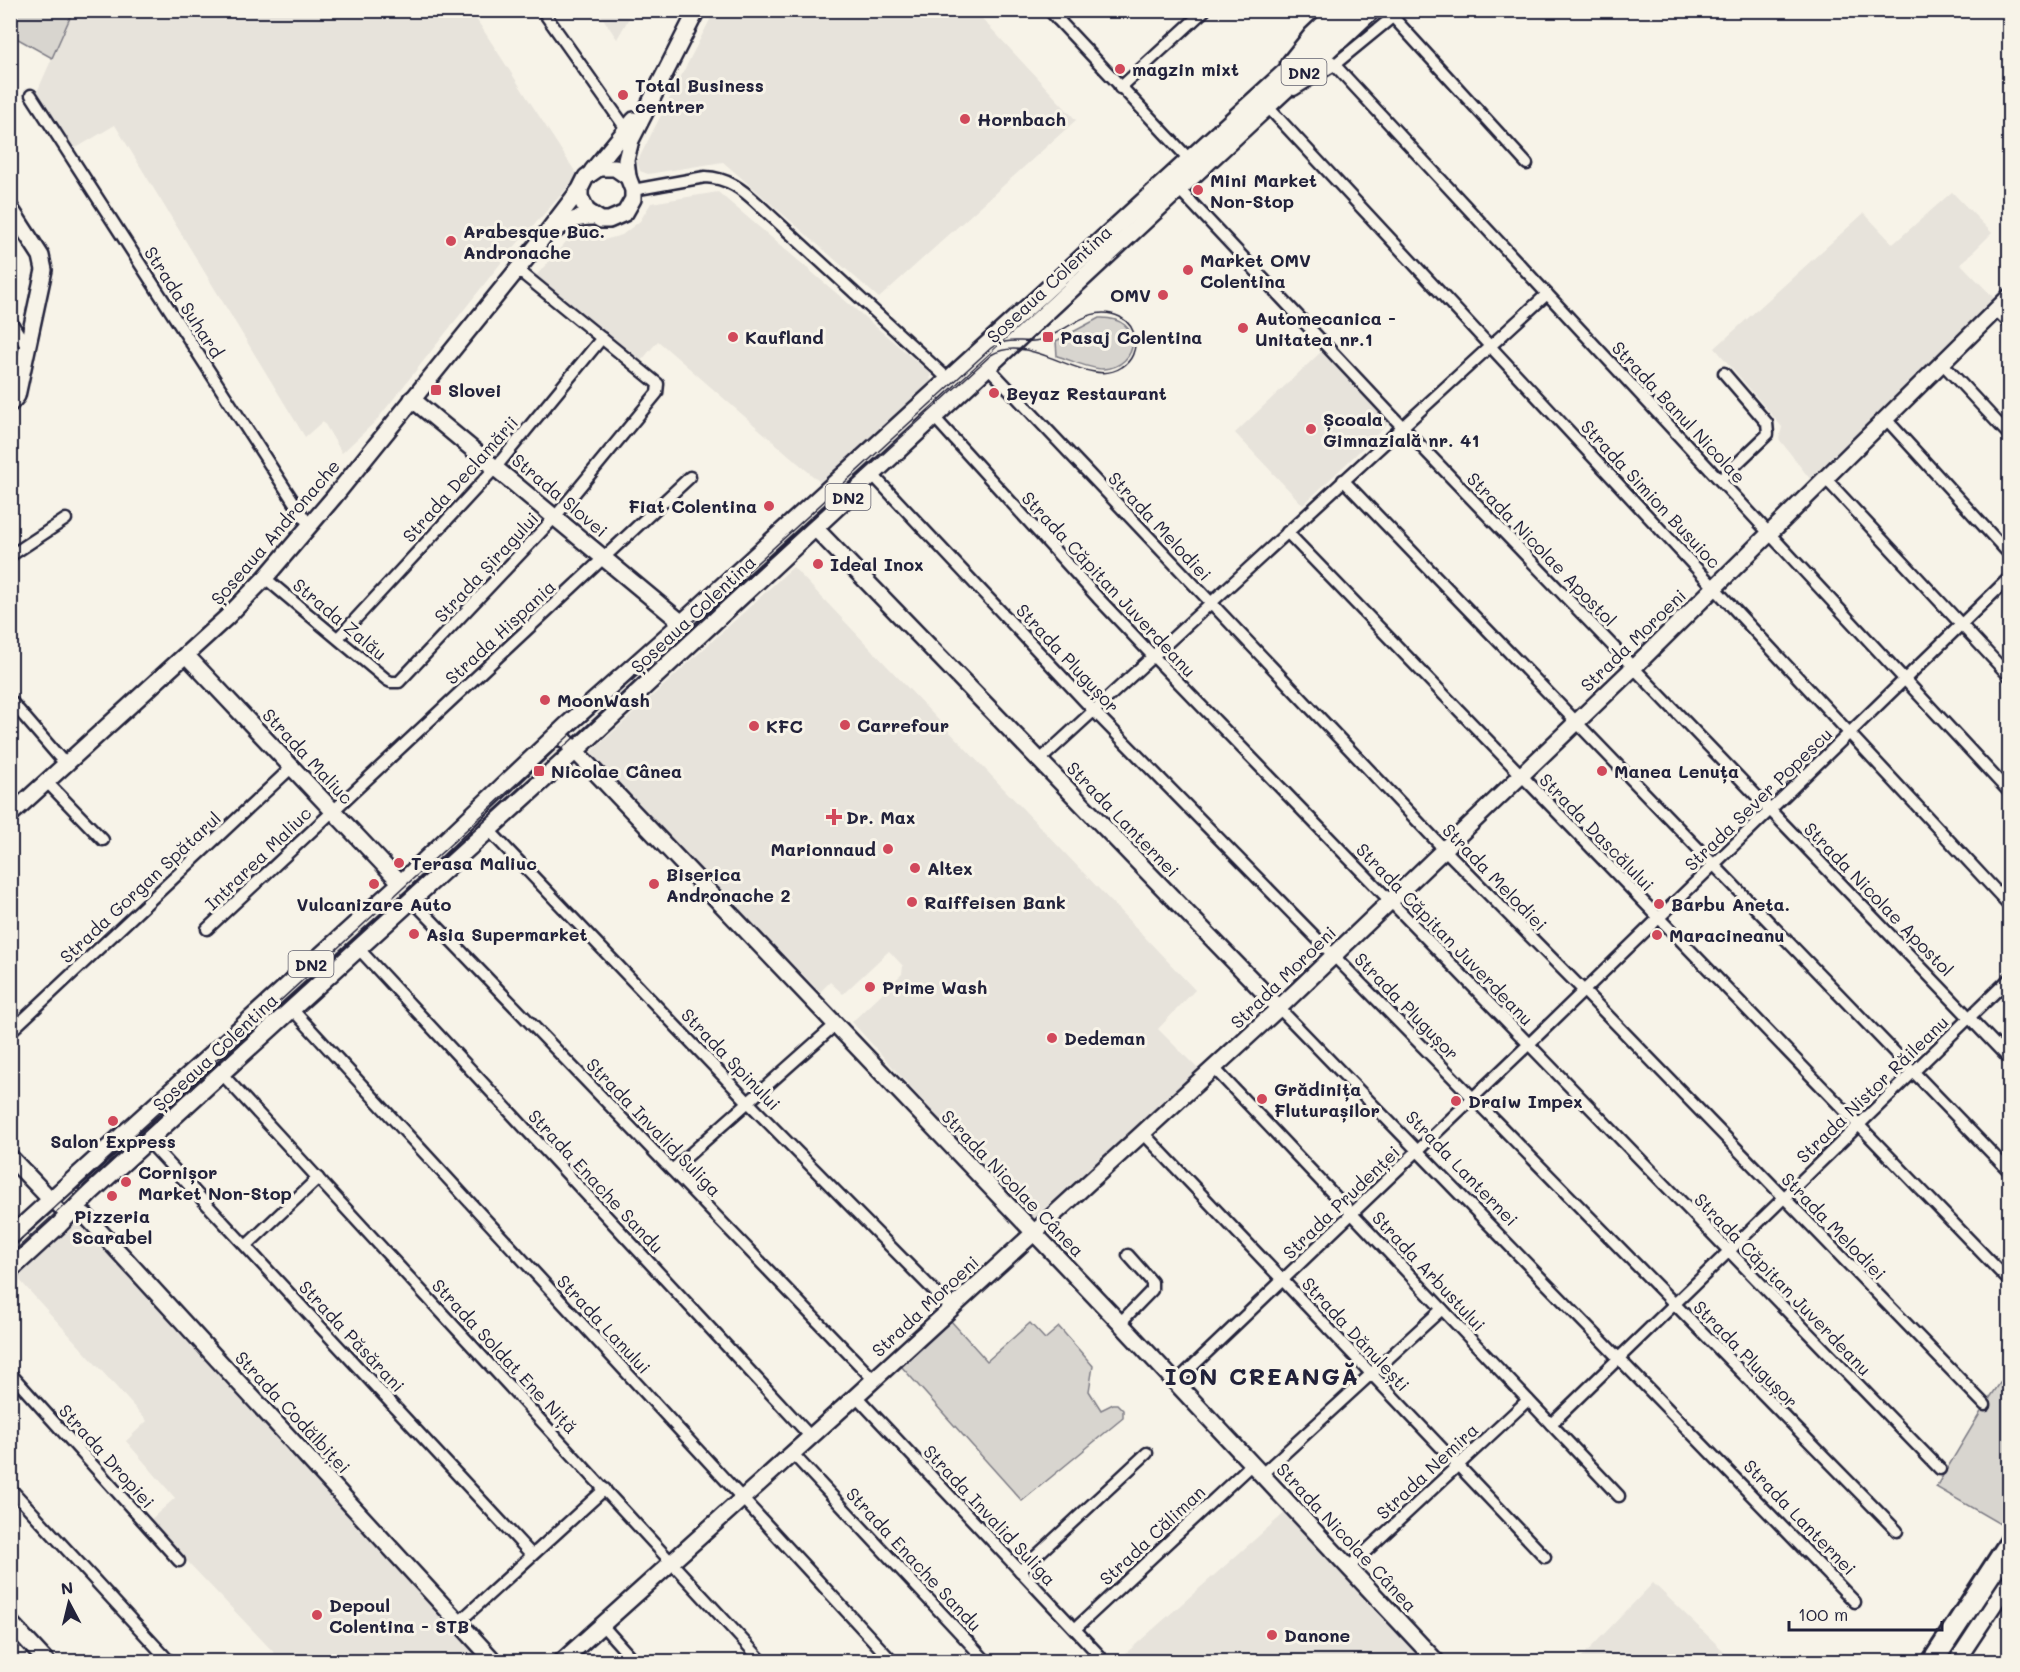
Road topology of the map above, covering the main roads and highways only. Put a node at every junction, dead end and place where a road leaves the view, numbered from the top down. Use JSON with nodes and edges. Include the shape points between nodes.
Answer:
{"nodes":[{"id":1,"x":1352,"y":10,"type":"edge"},
{"id":2,"x":1371,"y":10,"type":"edge"},
{"id":3,"x":1335,"y":34,"type":"junction"},
{"id":4,"x":1266,"y":98,"type":"junction"},
{"id":5,"x":10,"y":1237,"type":"edge"},
{"id":6,"x":10,"y":1270,"type":"edge"}],
"edges":[{"from":1,"to":3,"type":"highway","number":"DN2"},
{"from":2,"to":3,"type":"highway","number":"DN2"},
{"from":3,"to":4,"type":"main road","name":"Șoseaua Colentina","number":"DN2"},
{"from":3,"to":4,"type":"main road","name":"Șoseaua Colentina","number":"DN2","via":[[1330,59]]},
{"from":4,"to":5,"type":"main road","name":"Șoseaua Colentina","number":"DN2","via":[[1189,159]]},
{"from":4,"to":6,"type":"main road","name":"Șoseaua Colentina","number":"DN2","via":[[1178,188],[988,367],[575,751],[90,1191],[76,1213]]}]}
